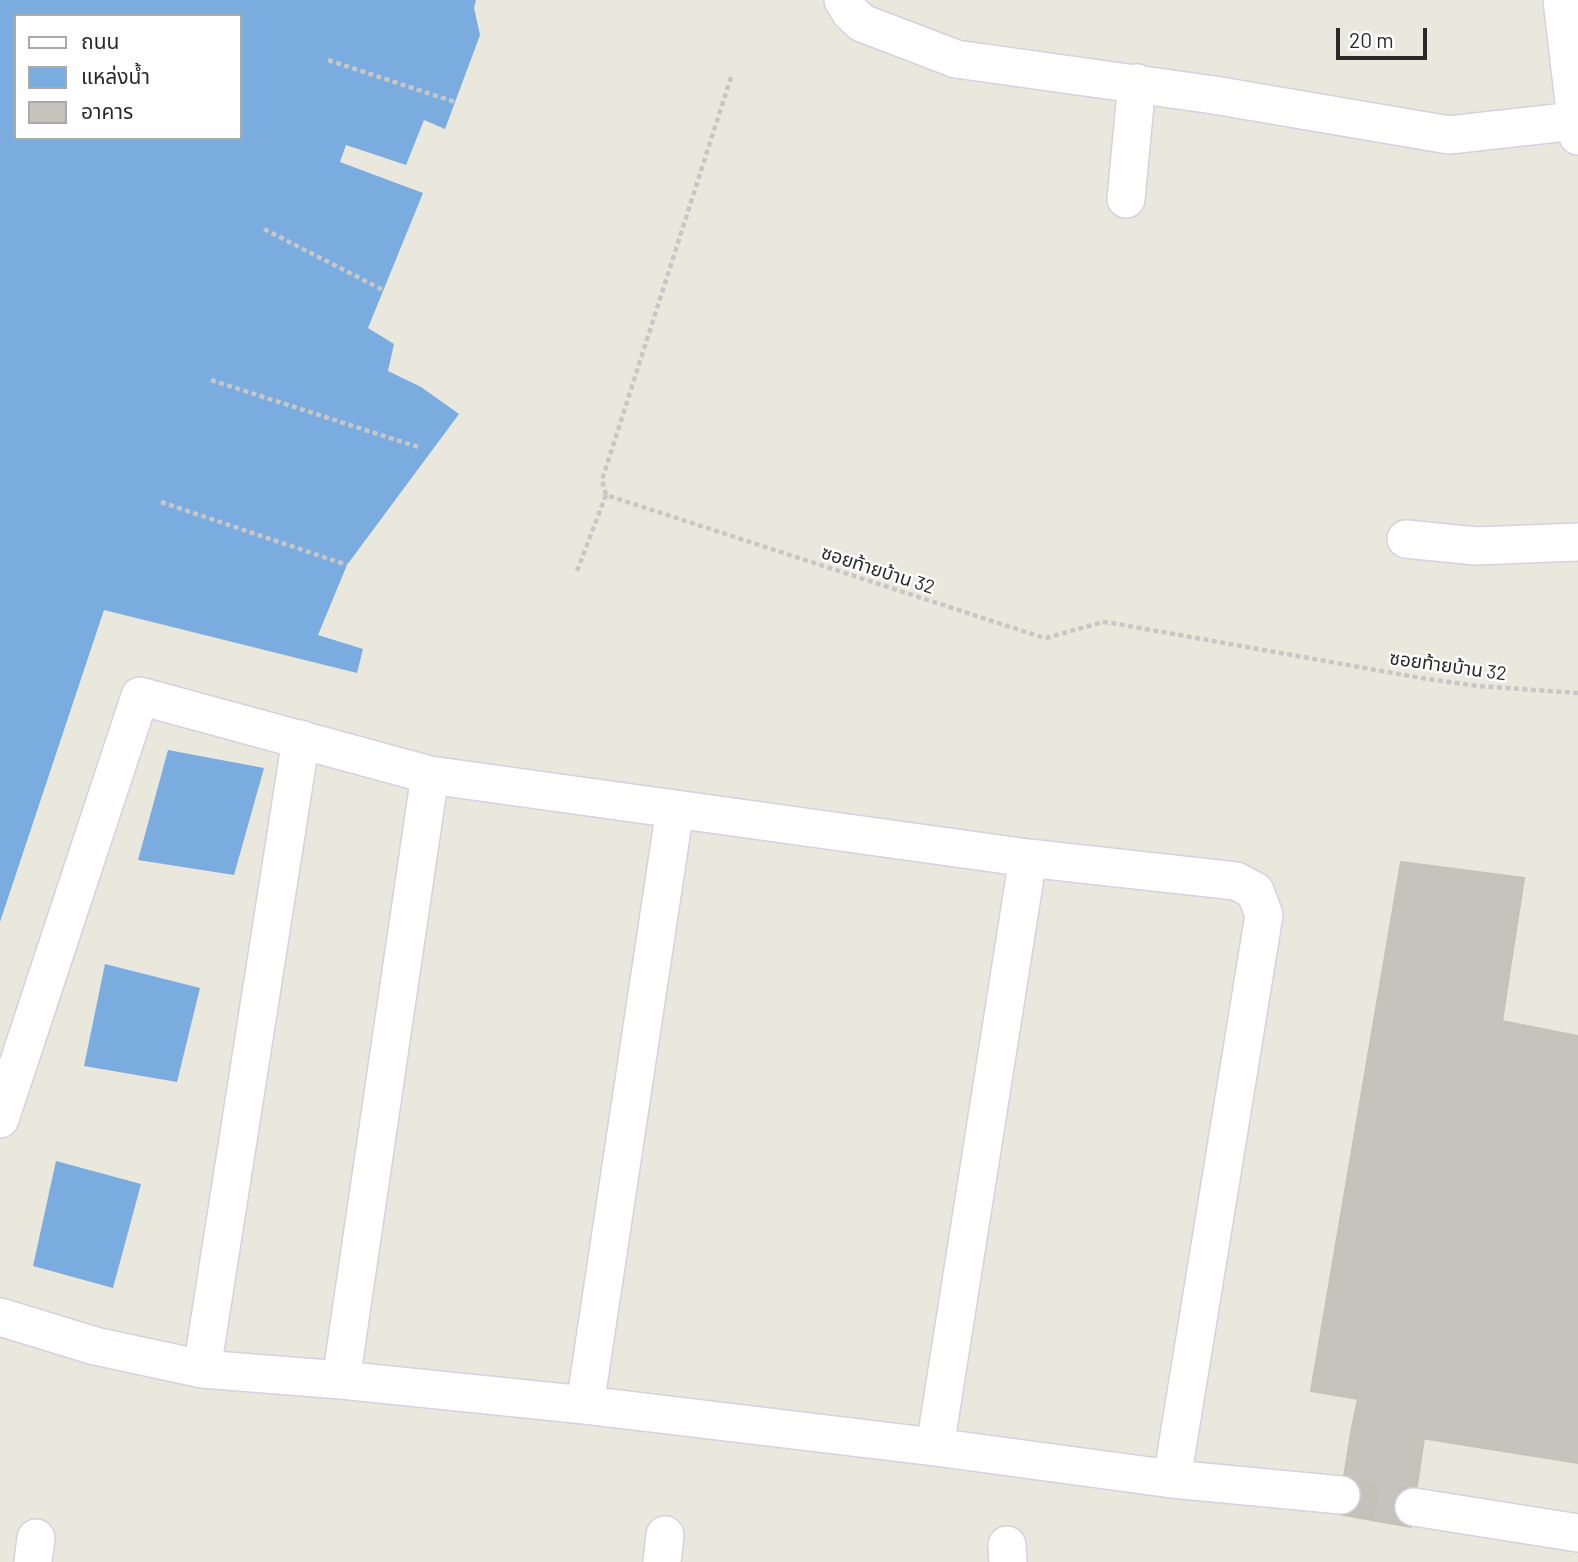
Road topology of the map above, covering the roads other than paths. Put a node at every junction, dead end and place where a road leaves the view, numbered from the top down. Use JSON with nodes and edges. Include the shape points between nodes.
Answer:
{"nodes":[{"id":1,"x":842,"y":0,"type":"edge"},
{"id":2,"x":1568,"y":18,"type":"edge"},
{"id":3,"x":1138,"y":83,"type":"junction"},
{"id":4,"x":1576,"y":128,"type":"edge"},
{"id":5,"x":1126,"y":199,"type":"dead end"},
{"id":6,"x":1406,"y":539,"type":"dead end"},
{"id":7,"x":1578,"y":542,"type":"edge"},
{"id":8,"x":301,"y":738,"type":"junction"},
{"id":9,"x":430,"y":775,"type":"junction"},
{"id":10,"x":675,"y":809,"type":"junction"},
{"id":11,"x":1028,"y":858,"type":"junction"},
{"id":12,"x":0,"y":1119,"type":"edge"},
{"id":13,"x":0,"y":1317,"type":"edge"},
{"id":14,"x":202,"y":1368,"type":"junction"},
{"id":15,"x":341,"y":1380,"type":"junction"},
{"id":16,"x":585,"y":1405,"type":"junction"},
{"id":17,"x":935,"y":1447,"type":"junction"},
{"id":18,"x":1172,"y":1479,"type":"junction"},
{"id":19,"x":1341,"y":1495,"type":"tunnel mouth"},
{"id":20,"x":1414,"y":1507,"type":"tunnel mouth"},
{"id":21,"x":1578,"y":1533,"type":"edge"}],
"edges":[{"from":1,"to":3,"type":"street","via":[[862,23],[956,58]]},
{"from":2,"to":4,"type":"street"},
{"from":3,"to":4,"type":"street","via":[[1449,135]]},
{"from":3,"to":5,"type":"street"},
{"from":6,"to":7,"type":"street","via":[[1476,546]]},
{"from":8,"to":9,"type":"street"},
{"from":8,"to":12,"type":"street","via":[[139,696]]},
{"from":8,"to":14,"type":"street"},
{"from":9,"to":10,"type":"street"},
{"from":9,"to":15,"type":"street"},
{"from":10,"to":11,"type":"street"},
{"from":10,"to":16,"type":"street"},
{"from":11,"to":17,"type":"street"},
{"from":11,"to":18,"type":"street","via":[[1236,881],[1255,891],[1264,915]]},
{"from":13,"to":14,"type":"street","via":[[95,1346]]},
{"from":14,"to":15,"type":"street"},
{"from":15,"to":16,"type":"street"},
{"from":16,"to":17,"type":"street"},
{"from":17,"to":18,"type":"street"},
{"from":18,"to":19,"type":"street"},
{"from":20,"to":21,"type":"street"}]}
